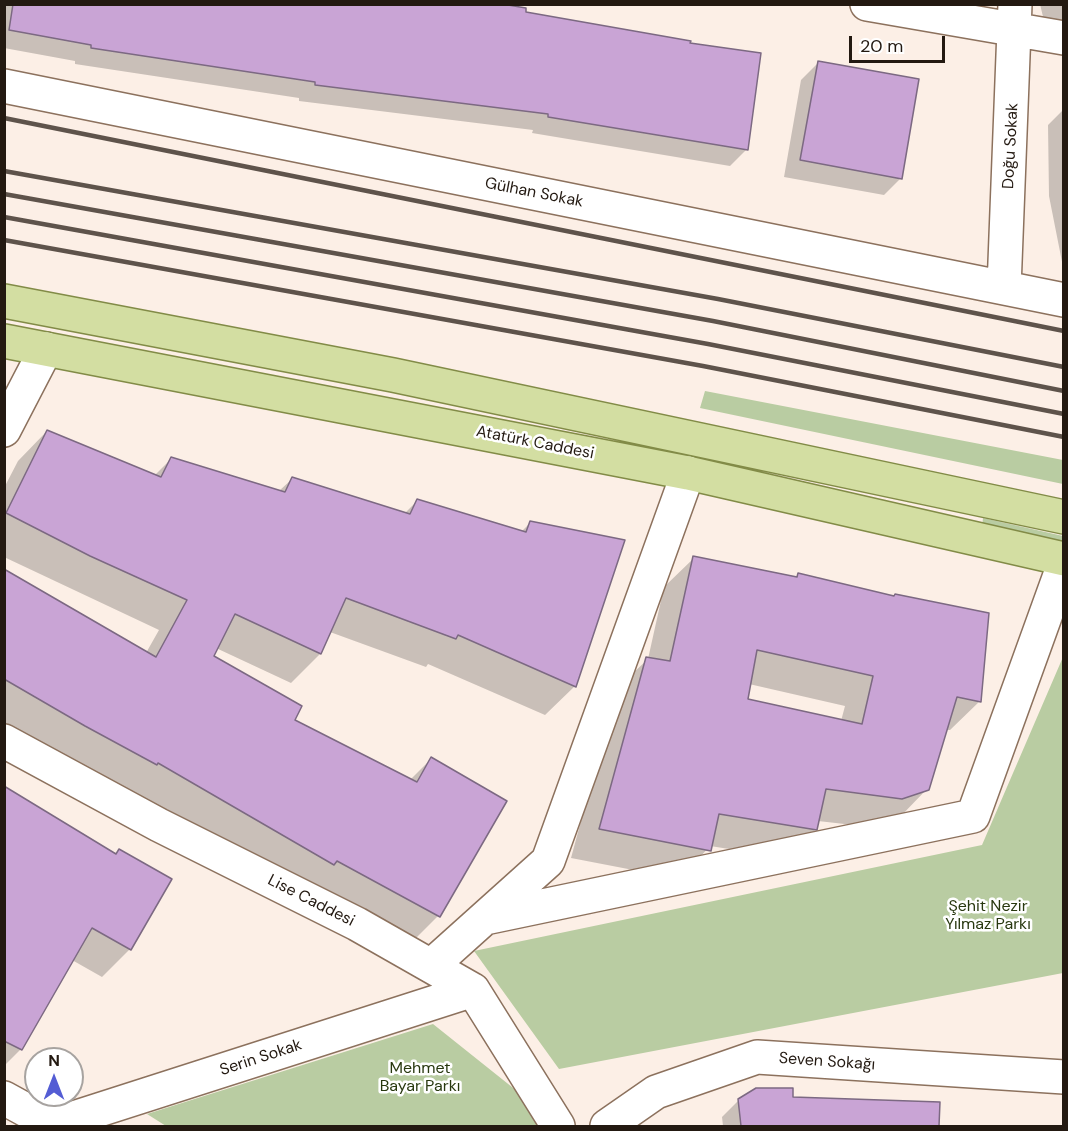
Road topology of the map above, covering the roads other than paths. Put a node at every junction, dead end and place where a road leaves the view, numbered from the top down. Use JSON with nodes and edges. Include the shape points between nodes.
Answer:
{"nodes":[{"id":1,"x":867,"y":4,"type":"edge"},
{"id":2,"x":1016,"y":17,"type":"edge"},
{"id":3,"x":1064,"y":38,"type":"edge"},
{"id":4,"x":4,"y":86,"type":"edge"},
{"id":5,"x":1004,"y":288,"type":"junction"},
{"id":6,"x":1064,"y":300,"type":"edge"},
{"id":7,"x":4,"y":301,"type":"edge"},
{"id":8,"x":4,"y":341,"type":"edge"},
{"id":9,"x":46,"y":349,"type":"junction"},
{"id":10,"x":4,"y":430,"type":"edge"},
{"id":11,"x":688,"y":473,"type":"junction"},
{"id":12,"x":1064,"y":517,"type":"edge"},
{"id":13,"x":1064,"y":561,"type":"edge"},
{"id":14,"x":4,"y":741,"type":"edge"},
{"id":15,"x":485,"y":918,"type":"junction"},
{"id":16,"x":431,"y":966,"type":"junction"},
{"id":17,"x":473,"y":990,"type":"junction"},
{"id":18,"x":1064,"y":1077,"type":"edge"},
{"id":19,"x":4,"y":1098,"type":"edge"},
{"id":20,"x":52,"y":1126,"type":"edge"},
{"id":21,"x":558,"y":1126,"type":"edge"},
{"id":22,"x":607,"y":1126,"type":"edge"}],
"edges":[{"from":1,"to":2,"type":"street"},
{"from":2,"to":3,"type":"street"},
{"from":2,"to":5,"type":"street","name":"Doğu Sokak"},
{"from":4,"to":5,"type":"street","name":"Gülhan Sokak"},
{"from":5,"to":6,"type":"street","name":"Gülhan Sokak"},
{"from":7,"to":12,"type":"main road","via":[[393,375]]},
{"from":8,"to":9,"type":"main road","name":"Atatürk Caddesi"},
{"from":9,"to":10,"type":"street"},
{"from":9,"to":11,"type":"main road","name":"Atatürk Caddesi"},
{"from":11,"to":13,"type":"main road","name":"Atatürk Caddesi"},
{"from":11,"to":15,"type":"street","via":[[548,861]]},
{"from":13,"to":15,"type":"street","via":[[973,816]]},
{"from":14,"to":16,"type":"street","name":"Lise Caddesi"},
{"from":15,"to":16,"type":"street"},
{"from":16,"to":17,"type":"street","name":"Lise Caddesi"},
{"from":17,"to":20,"type":"street","name":"Serin Sokak"},
{"from":17,"to":21,"type":"street","name":"Lise Caddesi"},
{"from":18,"to":22,"type":"street","name":"Seven Sokağı","via":[[757,1057],[656,1092]]},
{"from":19,"to":20,"type":"street"}]}
